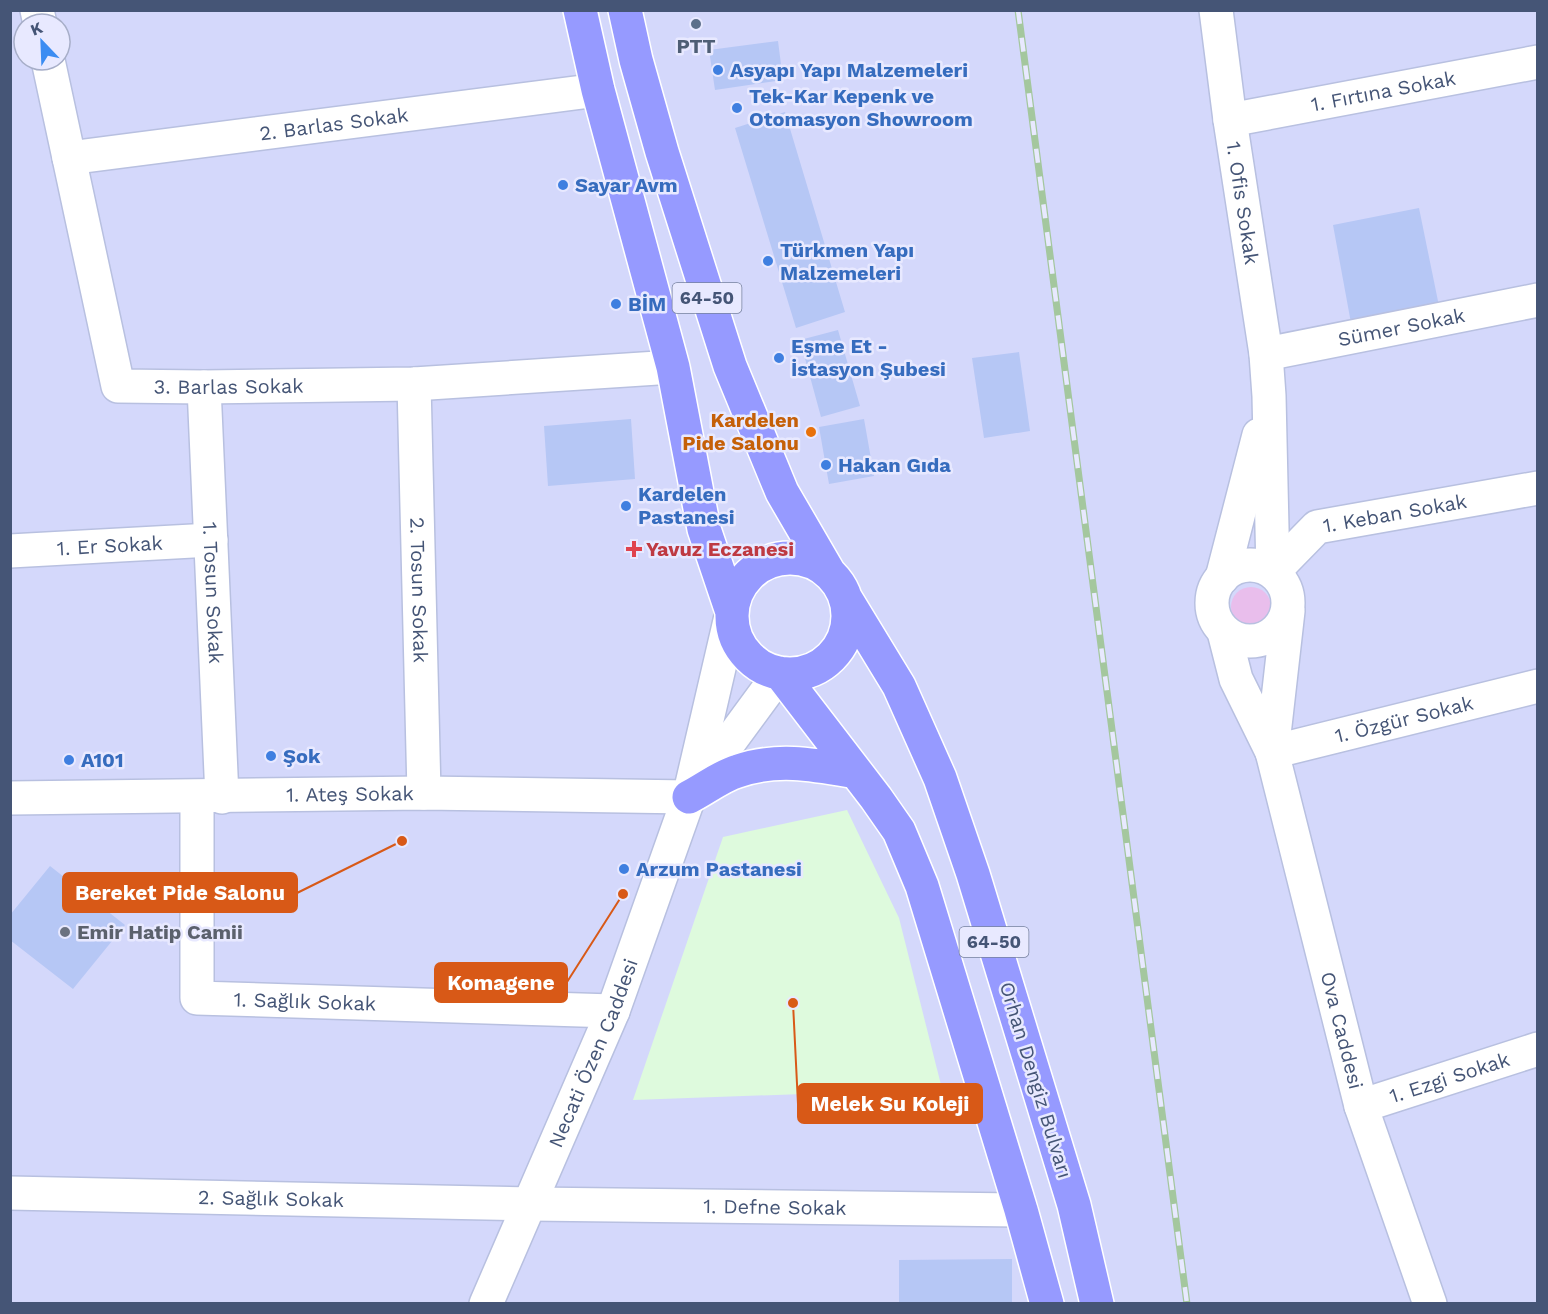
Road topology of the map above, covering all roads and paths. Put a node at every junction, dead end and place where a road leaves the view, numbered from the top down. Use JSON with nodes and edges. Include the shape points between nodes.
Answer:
{"nodes":[{"id":1,"x":580,"y":10,"type":"edge"},
{"id":2,"x":625,"y":10,"type":"edge"},
{"id":3,"x":1216,"y":10,"type":"edge"},
{"id":4,"x":1538,"y":62,"type":"edge"},
{"id":5,"x":51,"y":72,"type":"edge"},
{"id":6,"x":598,"y":90,"type":"junction"},
{"id":7,"x":1230,"y":120,"type":"junction"},
{"id":8,"x":69,"y":158,"type":"junction"},
{"id":9,"x":1538,"y":300,"type":"edge"},
{"id":10,"x":1266,"y":354,"type":"junction"},
{"id":11,"x":673,"y":367,"type":"junction"},
{"id":12,"x":414,"y":384,"type":"junction"},
{"id":13,"x":204,"y":387,"type":"junction"},
{"id":14,"x":1269,"y":396,"type":"junction"},
{"id":15,"x":1538,"y":488,"type":"edge"},
{"id":16,"x":211,"y":540,"type":"junction"},
{"id":17,"x":10,"y":551,"type":"edge"},
{"id":18,"x":828,"y":571,"type":"junction"},
{"id":19,"x":1273,"y":572,"type":"junction"},
{"id":20,"x":1222,"y":578,"type":"junction"},
{"id":21,"x":846,"y":599,"type":"junction"},
{"id":22,"x":1288,"y":611,"type":"junction"},
{"id":23,"x":732,"y":612,"type":"junction"},
{"id":24,"x":1224,"y":632,"type":"junction"},
{"id":25,"x":780,"y":673,"type":"junction"},
{"id":26,"x":1538,"y":686,"type":"edge"},
{"id":27,"x":1272,"y":752,"type":"junction"},
{"id":28,"x":856,"y":772,"type":"junction"},
{"id":29,"x":424,"y":793,"type":"junction"},
{"id":30,"x":209,"y":797,"type":"junction"},
{"id":31,"x":689,"y":797,"type":"junction"},
{"id":32,"x":10,"y":798,"type":"edge"},
{"id":33,"x":613,"y":1011,"type":"junction"},
{"id":34,"x":1538,"y":1049,"type":"edge"},
{"id":35,"x":1361,"y":1106,"type":"junction"},
{"id":36,"x":10,"y":1193,"type":"edge"},
{"id":37,"x":530,"y":1204,"type":"junction"},
{"id":38,"x":1021,"y":1210,"type":"junction"},
{"id":39,"x":486,"y":1304,"type":"edge"},
{"id":40,"x":1047,"y":1304,"type":"edge"},
{"id":41,"x":1097,"y":1304,"type":"edge"},
{"id":42,"x":1430,"y":1304,"type":"edge"}],
"edges":[{"from":1,"to":6,"type":"main road","number":"64-50"},
{"from":2,"to":18,"type":"main road","name":"Orhan Dengiz Bulvarı","number":"64-50","via":[[662,152],[730,366],[782,492]]},
{"from":3,"to":7,"type":"street","name":"1. Ofis Sokak"},
{"from":4,"to":7,"type":"street","name":"1. Fırtına Sokak"},
{"from":5,"to":8,"type":"street","name":"3. Barlas Sokak"},
{"from":6,"to":8,"type":"street","name":"2. Barlas Sokak"},
{"from":6,"to":11,"type":"main road","number":"64-50"},
{"from":7,"to":10,"type":"street","name":"1. Ofis Sokak"},
{"from":8,"to":13,"type":"street","name":"3. Barlas Sokak","via":[[118,386]]},
{"from":9,"to":10,"type":"street","name":"Sümer Sokak"},
{"from":10,"to":14,"type":"street","name":"1. Ofis Sokak"},
{"from":11,"to":12,"type":"street","name":"3. Barlas Sokak"},
{"from":11,"to":23,"type":"main road","number":"64-50","via":[[704,529]]},
{"from":12,"to":13,"type":"street","name":"3. Barlas Sokak"},
{"from":12,"to":29,"type":"street","name":"2. Tosun Sokak"},
{"from":13,"to":16,"type":"street","name":"1. Tosun Sokak"},
{"from":14,"to":19,"type":"street","name":"1. Ofis Sokak"},
{"from":14,"to":20,"type":"street"},
{"from":15,"to":19,"type":"street","name":"1. Keban Sokak","via":[[1317,527]]},
{"from":16,"to":17,"type":"street","name":"1. Er Sokak"},
{"from":16,"to":30,"type":"street","name":"1. Tosun Sokak"},
{"from":18,"to":21,"type":"main road","name":"Orhan Dengiz Bulvarı","number":"64-50"},
{"from":18,"to":23,"type":"main road","via":[[794,558],[768,563],[746,579],[736,594]]},
{"from":19,"to":20,"type":"street","via":[[1246,565]]},
{"from":19,"to":22,"type":"street","via":[[1284,585]]},
{"from":20,"to":24,"type":"street","via":[[1212,598],[1212,609]]},
{"from":21,"to":25,"type":"main road","via":[[849,619],[834,655],[799,674]]},
{"from":21,"to":41,"type":"main road","name":"Orhan Dengiz Bulvarı","number":"64-50","via":[[899,686],[940,778],[1074,1205]]},
{"from":22,"to":24,"type":"street","via":[[1277,631],[1268,638],[1245,641]]},
{"from":22,"to":27,"type":"street"},
{"from":23,"to":25,"type":"main road","number":"64-50","via":[[733,629],[750,658],[763,668]]},
{"from":23,"to":31,"type":"street"},
{"from":24,"to":27,"type":"street","via":[[1236,679]]},
{"from":25,"to":28,"type":"main road","number":"64-50"},
{"from":25,"to":31,"type":"street"},
{"from":26,"to":27,"type":"street","name":"1. Özgür Sokak"},
{"from":27,"to":35,"type":"street","name":"Ova Caddesi"},
{"from":28,"to":31,"type":"main road","via":[[797,762],[763,764],[736,771]]},
{"from":28,"to":38,"type":"main road","number":"64-50","via":[[899,831],[922,886]]},
{"from":29,"to":30,"type":"street","name":"1. Ateş Sokak"},
{"from":29,"to":31,"type":"street","name":"1. Ateş Sokak"},
{"from":30,"to":32,"type":"street","name":"1. Ateş Sokak"},
{"from":30,"to":33,"type":"street","name":"1. Sağlık Sokak","via":[[197,998]]},
{"from":31,"to":33,"type":"street","name":"Necati Özen Caddesi"},
{"from":33,"to":37,"type":"street","name":"Necati Özen Caddesi"},
{"from":34,"to":35,"type":"street","name":"1. Ezgi Sokak"},
{"from":35,"to":42,"type":"street","name":"Ova Caddesi"},
{"from":36,"to":37,"type":"street","name":"2. Sağlık Sokak"},
{"from":37,"to":38,"type":"street","name":"1. Defne Sokak"},
{"from":37,"to":39,"type":"street","name":"Necati Özen Caddesi"},
{"from":38,"to":40,"type":"main road","number":"64-50"}]}
